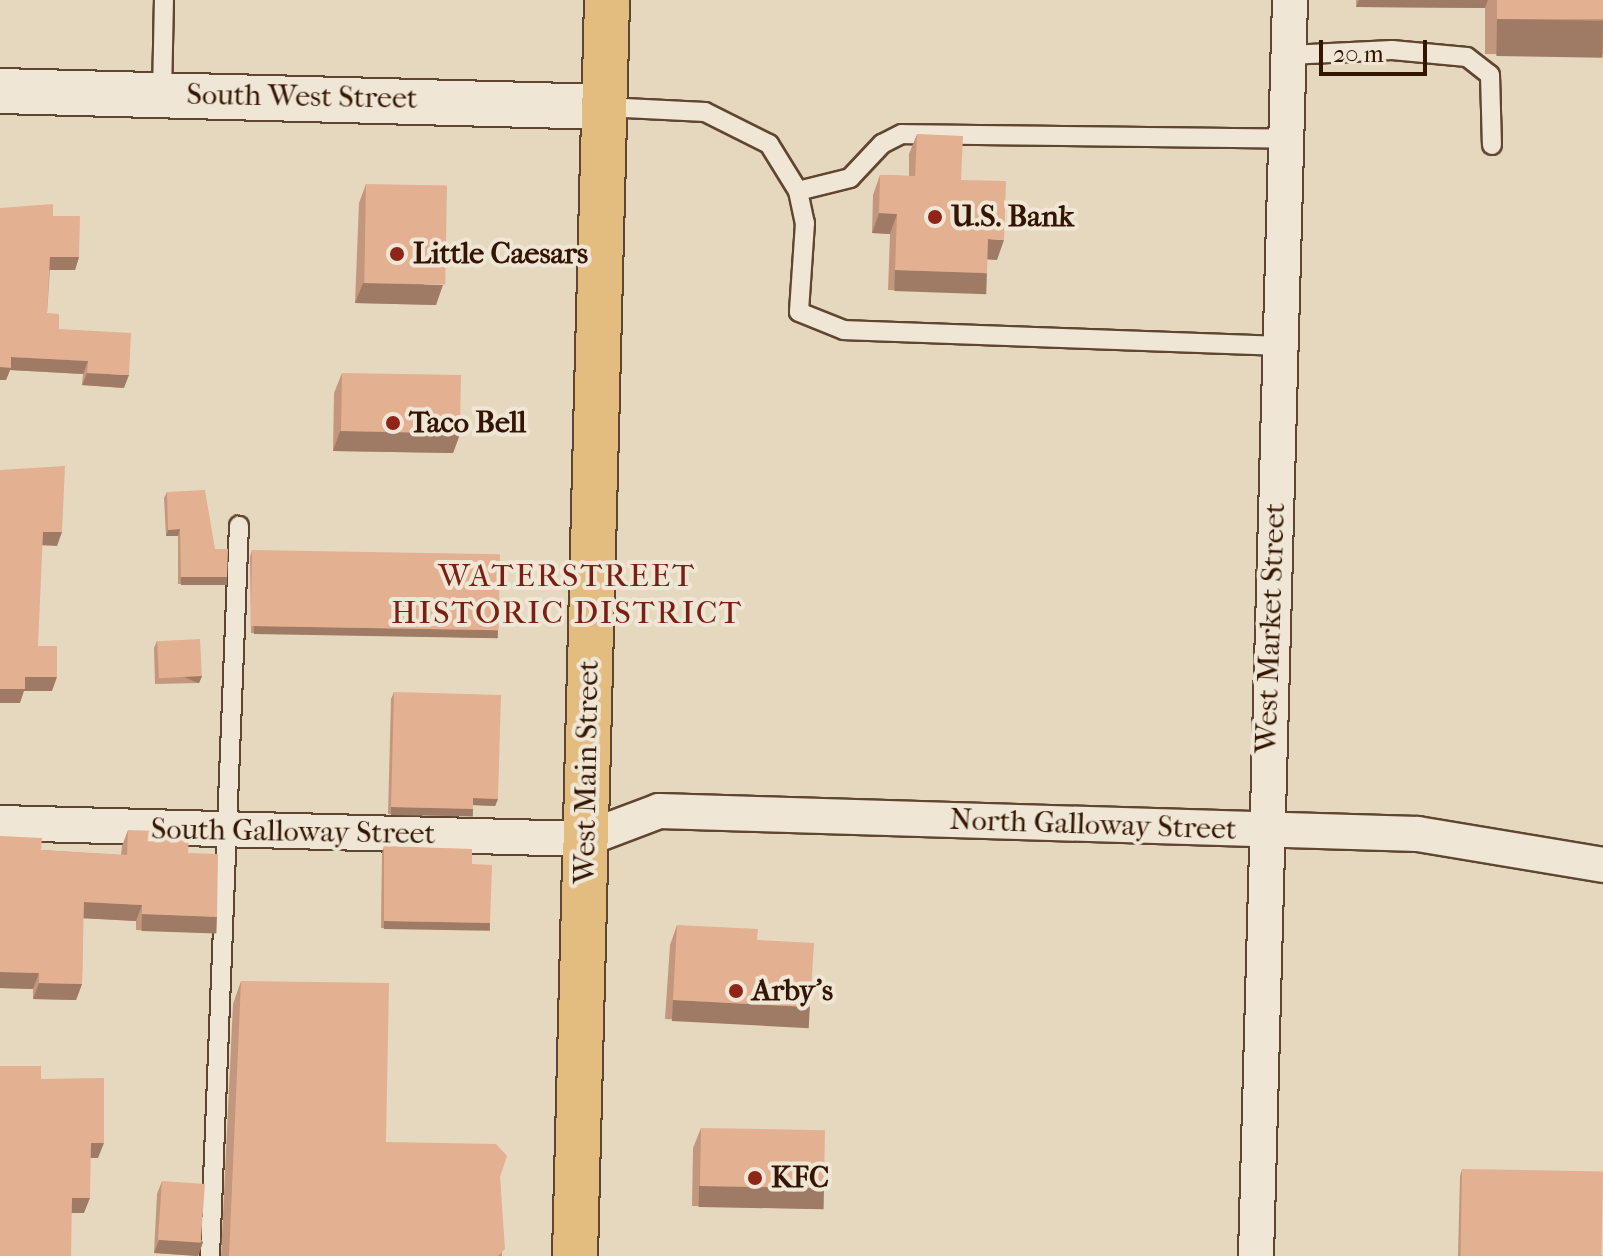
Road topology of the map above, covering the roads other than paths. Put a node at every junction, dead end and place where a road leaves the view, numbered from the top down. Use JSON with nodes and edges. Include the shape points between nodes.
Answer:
{"nodes":[{"id":1,"x":164,"y":0,"type":"edge"},
{"id":2,"x":607,"y":0,"type":"edge"},
{"id":3,"x":1290,"y":0,"type":"edge"},
{"id":4,"x":1289,"y":55,"type":"junction"},
{"id":5,"x":0,"y":91,"type":"edge"},
{"id":6,"x":162,"y":94,"type":"junction"},
{"id":7,"x":605,"y":107,"type":"junction"},
{"id":8,"x":1287,"y":139,"type":"junction"},
{"id":9,"x":1492,"y":145,"type":"dead end"},
{"id":10,"x":798,"y":191,"type":"junction"},
{"id":11,"x":1280,"y":346,"type":"junction"},
{"id":12,"x":239,"y":526,"type":"dead end"},
{"id":13,"x":0,"y":823,"type":"edge"},
{"id":14,"x":1265,"y":829,"type":"junction"},
{"id":15,"x":227,"y":831,"type":"junction"},
{"id":16,"x":585,"y":839,"type":"junction"},
{"id":17,"x":1603,"y":865,"type":"edge"},
{"id":18,"x":210,"y":1256,"type":"edge"},
{"id":19,"x":575,"y":1256,"type":"edge"},
{"id":20,"x":1256,"y":1256,"type":"edge"}],
"edges":[{"from":1,"to":6,"type":"lane"},
{"from":2,"to":7,"type":"main road","name":"West Main Street"},
{"from":3,"to":4,"type":"street","name":"West Market Street"},
{"from":4,"to":8,"type":"street","name":"West Market Street"},
{"from":4,"to":9,"type":"lane","via":[[1392,50],[1467,57],[1490,75]]},
{"from":5,"to":6,"type":"street","name":"South West Street"},
{"from":6,"to":7,"type":"street","name":"South West Street"},
{"from":7,"to":10,"type":"lane","via":[[705,112],[735,122],[769,144]]},
{"from":7,"to":16,"type":"main road","name":"West Main Street"},
{"from":8,"to":10,"type":"lane","via":[[902,134],[882,144],[850,178]]},
{"from":8,"to":11,"type":"street","name":"West Market Street"},
{"from":10,"to":11,"type":"lane","via":[[805,223],[799,312],[844,330]]},
{"from":11,"to":14,"type":"street","name":"West Market Street"},
{"from":12,"to":15,"type":"lane"},
{"from":13,"to":15,"type":"street","name":"South Galloway Street"},
{"from":14,"to":16,"type":"street","name":"North Galloway Street","via":[[659,811]]},
{"from":14,"to":17,"type":"street","name":"North Galloway Street","via":[[1418,834]]},
{"from":14,"to":20,"type":"street","name":"West Market Street"},
{"from":15,"to":16,"type":"street","name":"South Galloway Street"},
{"from":15,"to":18,"type":"lane"},
{"from":16,"to":19,"type":"main road","name":"West Main Street"}]}
